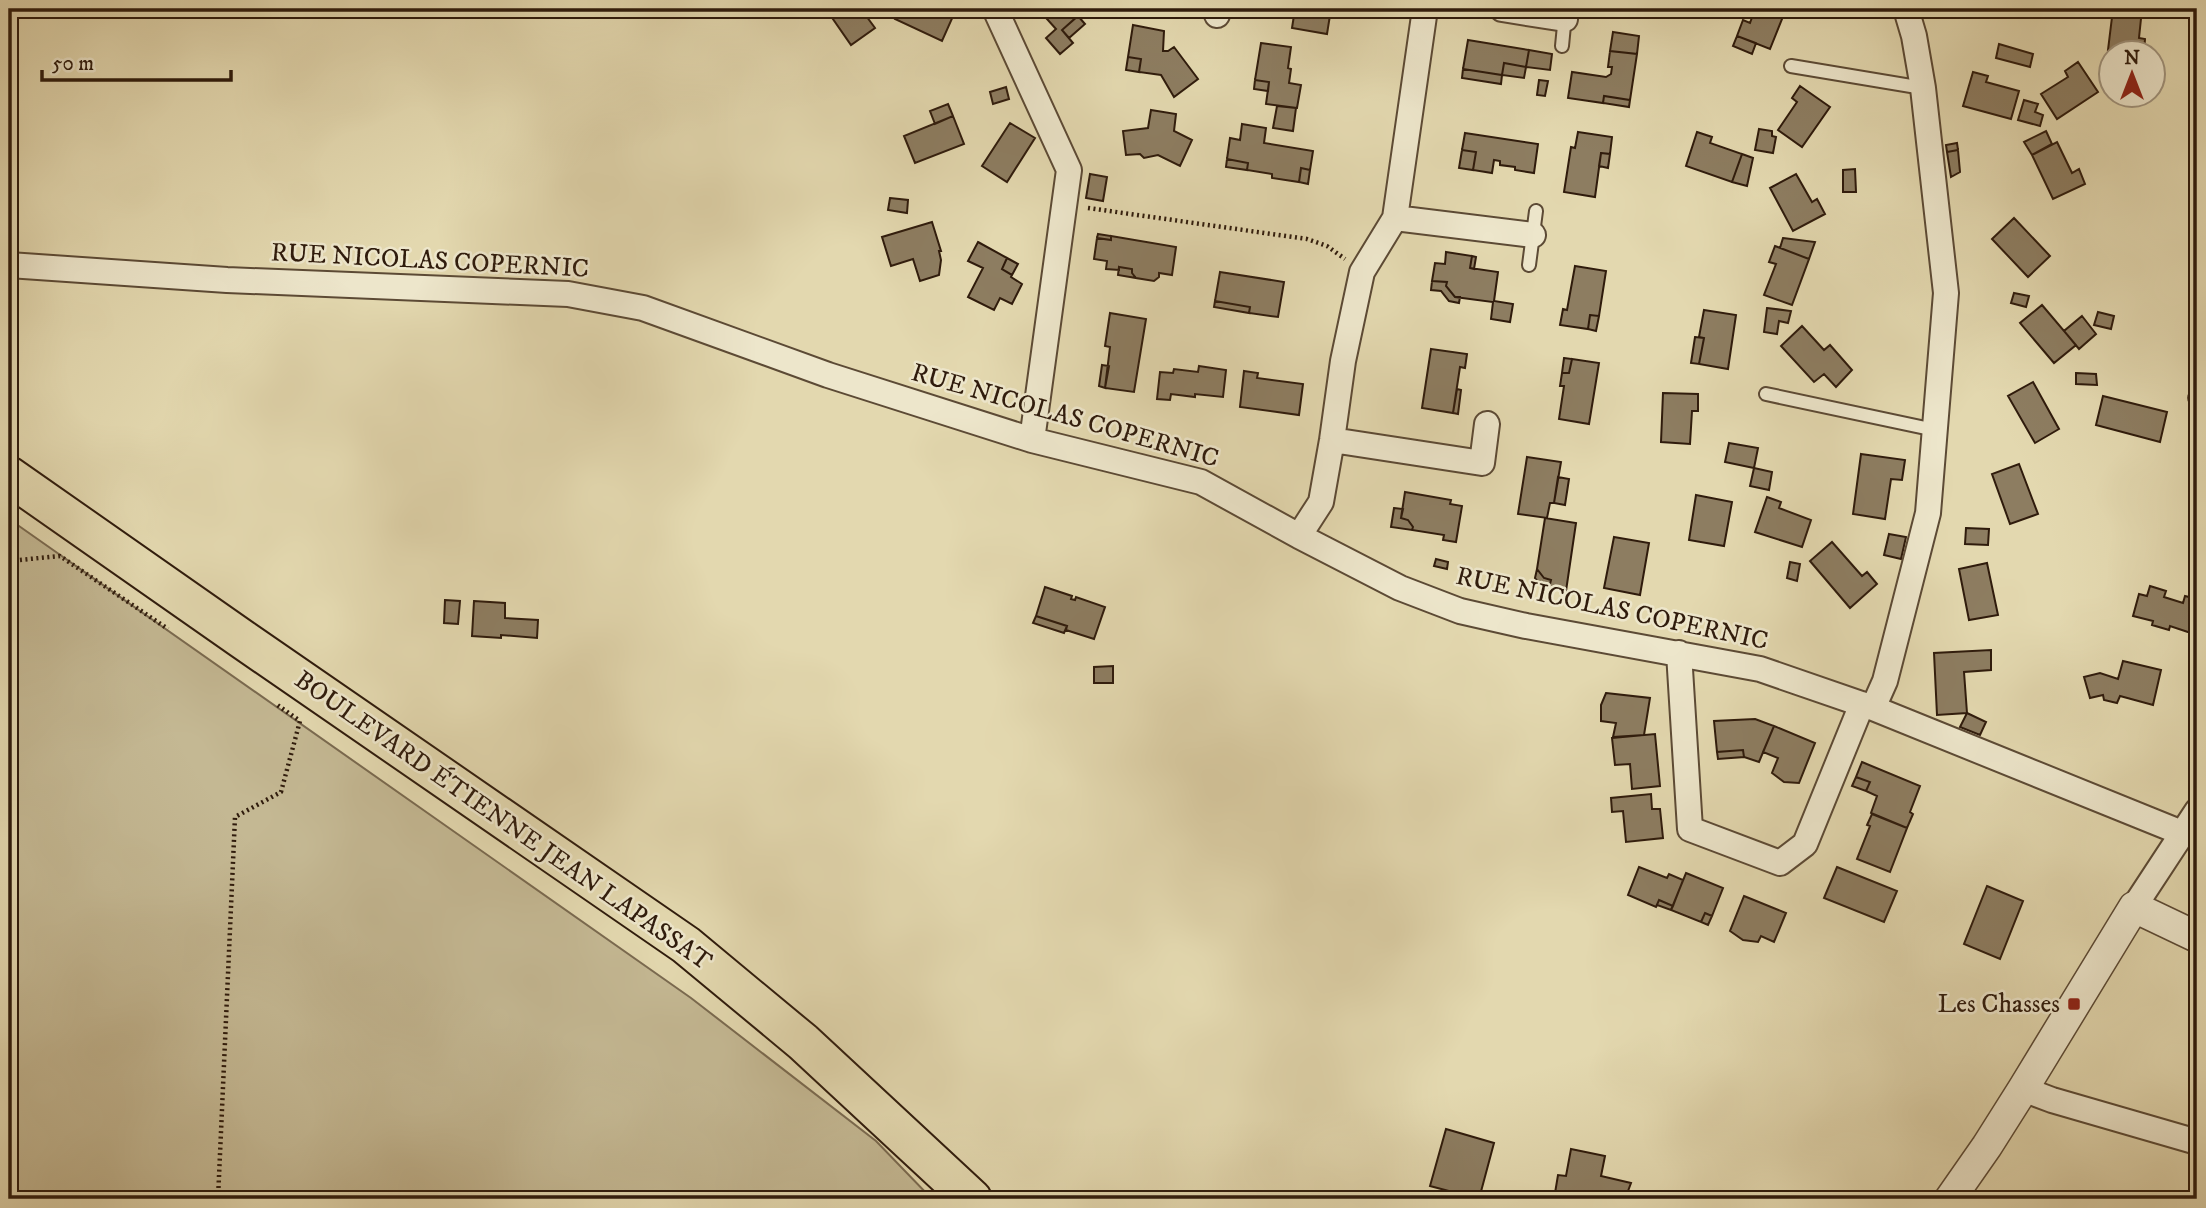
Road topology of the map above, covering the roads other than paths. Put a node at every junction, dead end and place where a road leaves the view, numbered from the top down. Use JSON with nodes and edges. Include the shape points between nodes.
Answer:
{"nodes":[{"id":1,"x":995,"y":9,"type":"edge"},
{"id":2,"x":1425,"y":9,"type":"edge"},
{"id":3,"x":1502,"y":9,"type":"edge"},
{"id":4,"x":1906,"y":9,"type":"edge"},
{"id":5,"x":1566,"y":14,"type":"edge"},
{"id":6,"x":1562,"y":46,"type":"dead end"},
{"id":7,"x":1791,"y":66,"type":"dead end"},
{"id":8,"x":1923,"y":88,"type":"junction"},
{"id":9,"x":1395,"y":218,"type":"junction"},
{"id":10,"x":1535,"y":223,"type":"joint"},
{"id":11,"x":9,"y":265,"type":"edge"},
{"id":12,"x":1528,"y":265,"type":"dead end"},
{"id":13,"x":1766,"y":394,"type":"dead end"},
{"id":14,"x":1487,"y":424,"type":"dead end"},
{"id":15,"x":1935,"y":430,"type":"junction"},
{"id":16,"x":1032,"y":440,"type":"junction"},
{"id":17,"x":1332,"y":440,"type":"junction"},
{"id":18,"x":9,"y":476,"type":"edge"},
{"id":19,"x":1299,"y":536,"type":"junction"},
{"id":20,"x":1679,"y":653,"type":"junction"},
{"id":21,"x":1867,"y":706,"type":"junction"},
{"id":22,"x":2197,"y":811,"type":"edge"},
{"id":23,"x":2182,"y":833,"type":"junction"},
{"id":24,"x":2134,"y":907,"type":"junction"},
{"id":25,"x":2197,"y":937,"type":"edge"},
{"id":26,"x":2023,"y":1089,"type":"junction"},
{"id":27,"x":2197,"y":1142,"type":"edge"},
{"id":28,"x":972,"y":1199,"type":"edge"},
{"id":29,"x":1950,"y":1199,"type":"edge"}],
"edges":[{"from":1,"to":16,"type":"street","via":[[1069,170]]},
{"from":2,"to":9,"type":"street"},
{"from":3,"to":5,"type":"street"},
{"from":4,"to":8,"type":"street"},
{"from":5,"to":6,"type":"lane"},
{"from":7,"to":8,"type":"lane"},
{"from":8,"to":15,"type":"street","via":[[1946,293]]},
{"from":9,"to":10,"type":"street"},
{"from":9,"to":17,"type":"street","via":[[1362,272]]},
{"from":10,"to":12,"type":"lane"},
{"from":11,"to":16,"type":"street","name":"RUE NICOLAS COPERNIC","via":[[227,280],[568,294],[643,308],[828,375]]},
{"from":13,"to":15,"type":"lane"},
{"from":14,"to":17,"type":"street","via":[[1482,463]]},
{"from":15,"to":21,"type":"street","via":[[1928,513],[1885,681]]},
{"from":16,"to":19,"type":"street","name":"RUE NICOLAS COPERNIC","via":[[1201,482]]},
{"from":17,"to":19,"type":"street","via":[[1321,502]]},
{"from":18,"to":28,"type":"main road","name":"BOULEVARD ÉTIENNE JEAN LAPASSAT","via":[[686,945],[803,1042]]},
{"from":19,"to":20,"type":"street","name":"RUE NICOLAS COPERNIC","via":[[1400,588],[1460,611]]},
{"from":20,"to":21,"type":"street","name":"RUE NICOLAS COPERNIC","via":[[1760,668]]},
{"from":20,"to":21,"type":"street","via":[[1690,829],[1780,863],[1805,844]]},
{"from":21,"to":23,"type":"street","name":"RUE NICOLAS COPERNIC"},
{"from":22,"to":23,"type":"street"},
{"from":23,"to":24,"type":"street"},
{"from":24,"to":25,"type":"street"},
{"from":24,"to":26,"type":"street"},
{"from":26,"to":27,"type":"street"},
{"from":26,"to":29,"type":"street"}]}
